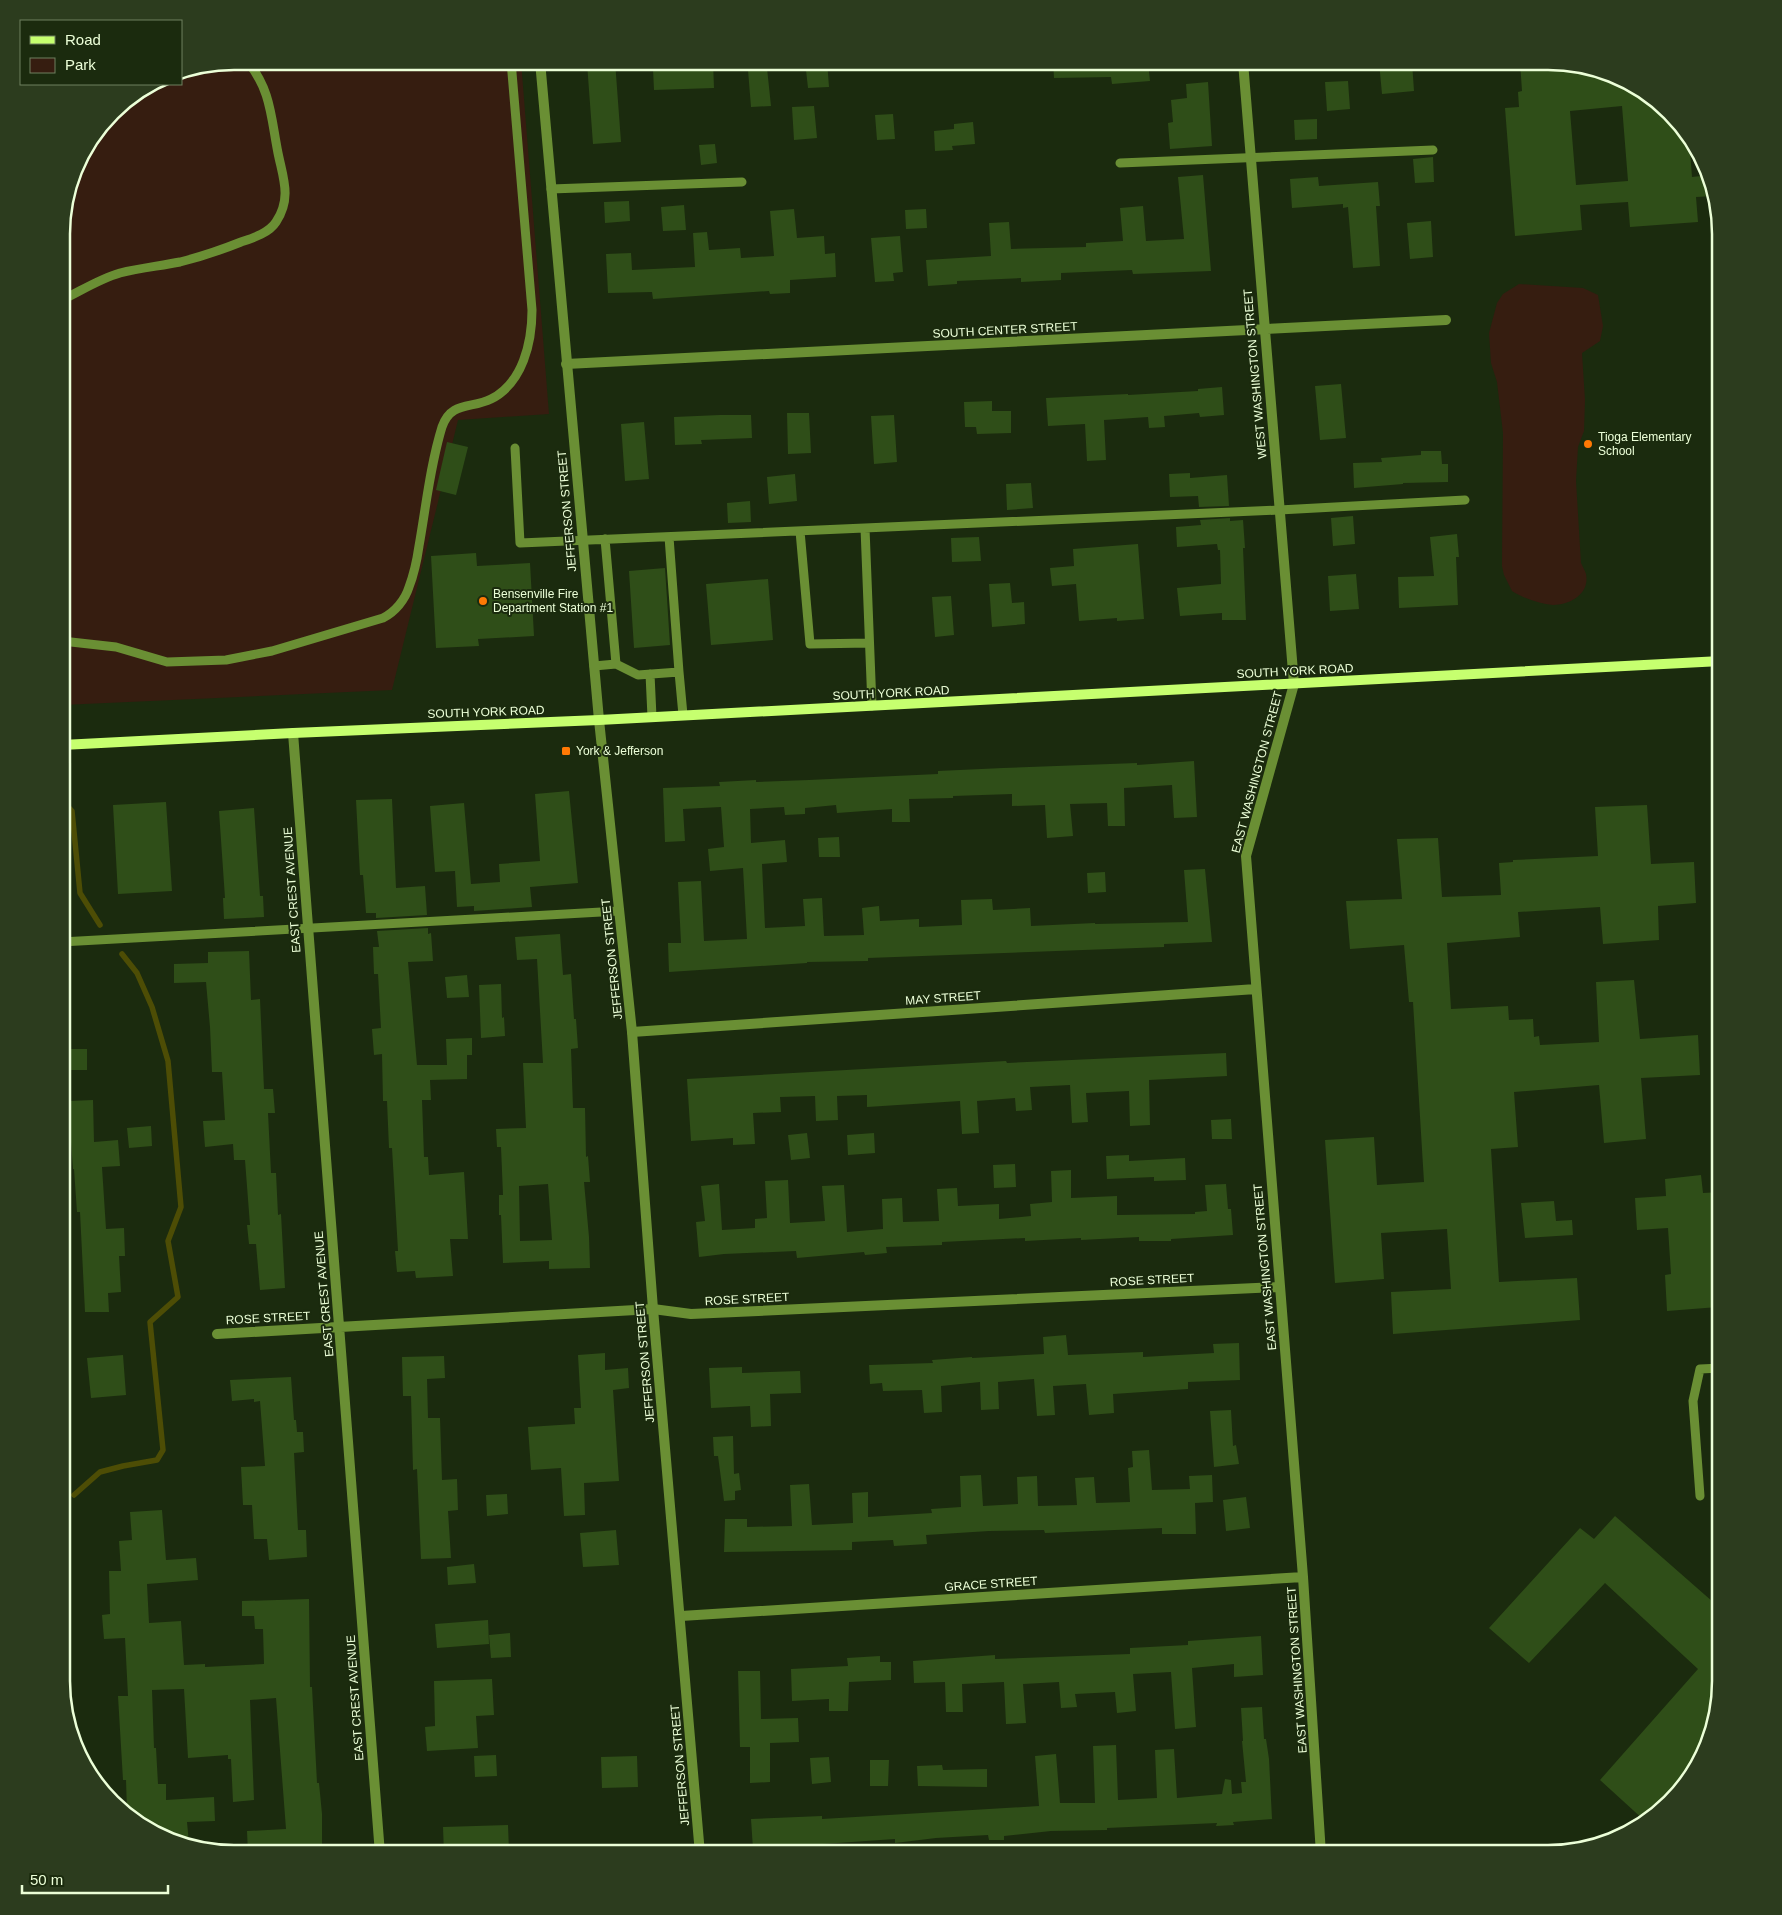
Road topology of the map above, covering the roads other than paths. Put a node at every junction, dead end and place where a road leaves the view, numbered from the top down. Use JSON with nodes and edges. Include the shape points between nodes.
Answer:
{"nodes":[{"id":1,"x":253,"y":70,"type":"edge"},
{"id":2,"x":512,"y":70,"type":"edge"},
{"id":3,"x":541,"y":70,"type":"edge"},
{"id":4,"x":1244,"y":70,"type":"edge"},
{"id":5,"x":1433,"y":150,"type":"dead end"},
{"id":6,"x":1251,"y":157,"type":"junction"},
{"id":7,"x":1120,"y":162,"type":"dead end"},
{"id":8,"x":742,"y":182,"type":"dead end"},
{"id":9,"x":551,"y":189,"type":"junction"},
{"id":10,"x":70,"y":296,"type":"edge"},
{"id":11,"x":1446,"y":320,"type":"dead end"},
{"id":12,"x":1264,"y":329,"type":"junction"},
{"id":13,"x":566,"y":364,"type":"junction"},
{"id":14,"x":515,"y":448,"type":"dead end"},
{"id":15,"x":1465,"y":500,"type":"dead end"},
{"id":16,"x":1279,"y":510,"type":"junction"},
{"id":17,"x":865,"y":528,"type":"junction"},
{"id":18,"x":800,"y":531,"type":"junction"},
{"id":19,"x":669,"y":536,"type":"junction"},
{"id":20,"x":605,"y":539,"type":"junction"},
{"id":21,"x":582,"y":540,"type":"junction"},
{"id":22,"x":70,"y":642,"type":"edge"},
{"id":23,"x":869,"y":643,"type":"junction"},
{"id":24,"x":1712,"y":661,"type":"edge"},
{"id":25,"x":616,"y":664,"type":"junction"},
{"id":26,"x":594,"y":666,"type":"junction"},
{"id":27,"x":679,"y":672,"type":"junction"},
{"id":28,"x":650,"y":674,"type":"junction"},
{"id":29,"x":1294,"y":684,"type":"junction"},
{"id":30,"x":872,"y":706,"type":"junction"},
{"id":31,"x":683,"y":715,"type":"junction"},
{"id":32,"x":652,"y":717,"type":"junction"},
{"id":33,"x":599,"y":720,"type":"junction"},
{"id":34,"x":293,"y":733,"type":"junction"},
{"id":35,"x":70,"y":745,"type":"edge"},
{"id":36,"x":619,"y":911,"type":"junction"},
{"id":37,"x":308,"y":929,"type":"junction"},
{"id":38,"x":70,"y":942,"type":"edge"},
{"id":39,"x":1256,"y":989,"type":"junction"},
{"id":40,"x":632,"y":1032,"type":"junction"},
{"id":41,"x":1279,"y":1287,"type":"junction"},
{"id":42,"x":653,"y":1309,"type":"junction"},
{"id":43,"x":339,"y":1327,"type":"junction"},
{"id":44,"x":217,"y":1334,"type":"dead end"},
{"id":45,"x":1712,"y":1368,"type":"edge"},
{"id":46,"x":1700,"y":1496,"type":"dead end"},
{"id":47,"x":1303,"y":1577,"type":"junction"},
{"id":48,"x":681,"y":1616,"type":"junction"},
{"id":49,"x":379,"y":1845,"type":"edge"},
{"id":50,"x":699,"y":1845,"type":"edge"},
{"id":51,"x":1320,"y":1845,"type":"edge"}],
"edges":[{"from":1,"to":10,"type":"lane","via":[[267,96],[285,179],[285,201],[273,226],[205,255],[111,276]]},
{"from":2,"to":22,"type":"lane","via":[[532,310],[530,337],[521,367],[509,386],[480,403],[457,408],[447,417],[434,456],[416,566],[406,594],[397,607],[383,618],[272,652],[226,660],[167,662],[122,648]]},
{"from":3,"to":9,"type":"street","name":"JEFFERSON STREET"},
{"from":4,"to":6,"type":"street","name":"WEST WASHINGTON STREET"},
{"from":5,"to":6,"type":"lane"},
{"from":6,"to":7,"type":"lane"},
{"from":6,"to":12,"type":"street","name":"WEST WASHINGTON STREET"},
{"from":8,"to":9,"type":"lane"},
{"from":9,"to":13,"type":"street","name":"JEFFERSON STREET"},
{"from":11,"to":12,"type":"street","name":"SOUTH CENTER STREET"},
{"from":12,"to":13,"type":"street","name":"SOUTH CENTER STREET"},
{"from":12,"to":16,"type":"street","name":"WEST WASHINGTON STREET"},
{"from":13,"to":21,"type":"street","name":"JEFFERSON STREET"},
{"from":14,"to":21,"type":"lane","via":[[520,543]]},
{"from":15,"to":16,"type":"lane"},
{"from":16,"to":17,"type":"lane"},
{"from":16,"to":29,"type":"street","name":"WEST WASHINGTON STREET"},
{"from":17,"to":18,"type":"lane"},
{"from":17,"to":23,"type":"lane"},
{"from":18,"to":19,"type":"lane"},
{"from":18,"to":23,"type":"lane","via":[[810,644]]},
{"from":19,"to":20,"type":"lane"},
{"from":19,"to":27,"type":"lane"},
{"from":20,"to":21,"type":"lane"},
{"from":20,"to":25,"type":"lane"},
{"from":21,"to":26,"type":"street","name":"JEFFERSON STREET"},
{"from":23,"to":30,"type":"lane"},
{"from":24,"to":29,"type":"main road","name":"SOUTH YORK ROAD"},
{"from":25,"to":26,"type":"lane"},
{"from":25,"to":28,"type":"lane","via":[[638,675]]},
{"from":26,"to":33,"type":"street","name":"JEFFERSON STREET"},
{"from":27,"to":28,"type":"lane"},
{"from":27,"to":31,"type":"lane"},
{"from":28,"to":32,"type":"lane"},
{"from":29,"to":30,"type":"main road","name":"SOUTH YORK ROAD"},
{"from":29,"to":39,"type":"street","name":"EAST WASHINGTON STREET","via":[[1246,856]]},
{"from":30,"to":31,"type":"main road","name":"SOUTH YORK ROAD"},
{"from":31,"to":32,"type":"main road","name":"SOUTH YORK ROAD"},
{"from":32,"to":33,"type":"main road","name":"SOUTH YORK ROAD"},
{"from":33,"to":34,"type":"main road","name":"SOUTH YORK ROAD"},
{"from":33,"to":36,"type":"street","name":"JEFFERSON STREET"},
{"from":34,"to":35,"type":"main road","name":"SOUTH YORK ROAD"},
{"from":34,"to":37,"type":"street","name":"EAST CREST AVENUE"},
{"from":36,"to":37,"type":"lane"},
{"from":36,"to":40,"type":"street","name":"JEFFERSON STREET"},
{"from":37,"to":38,"type":"lane"},
{"from":37,"to":43,"type":"street","name":"EAST CREST AVENUE"},
{"from":39,"to":40,"type":"street","name":"MAY STREET"},
{"from":39,"to":41,"type":"street","name":"EAST WASHINGTON STREET"},
{"from":40,"to":42,"type":"street","name":"JEFFERSON STREET"},
{"from":41,"to":42,"type":"street","name":"ROSE STREET","via":[[691,1314]]},
{"from":41,"to":47,"type":"street","name":"EAST WASHINGTON STREET"},
{"from":42,"to":43,"type":"street","name":"ROSE STREET"},
{"from":42,"to":48,"type":"street","name":"JEFFERSON STREET"},
{"from":43,"to":44,"type":"street","name":"ROSE STREET"},
{"from":43,"to":49,"type":"street","name":"EAST CREST AVENUE"},
{"from":45,"to":46,"type":"lane","via":[[1700,1369],[1693,1401]]},
{"from":47,"to":48,"type":"street","name":"GRACE STREET"},
{"from":47,"to":51,"type":"street","name":"EAST WASHINGTON STREET"},
{"from":48,"to":50,"type":"street","name":"JEFFERSON STREET"}]}
